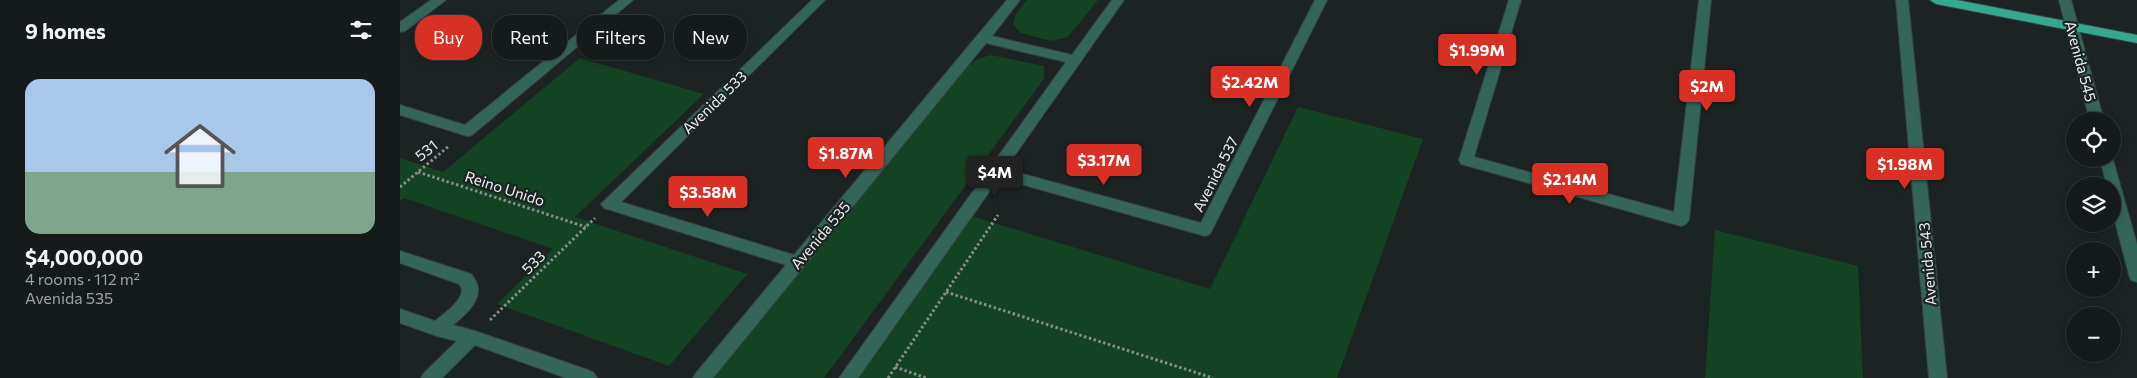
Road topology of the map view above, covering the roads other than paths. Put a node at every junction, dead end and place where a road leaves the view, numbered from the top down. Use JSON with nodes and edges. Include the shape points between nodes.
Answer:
{"nodes":[{"id":1,"x":440,"y":0,"type":"edge"},
{"id":2,"x":627,"y":0,"type":"edge"},
{"id":3,"x":819,"y":0,"type":"edge"},
{"id":4,"x":1014,"y":0,"type":"edge"},
{"id":5,"x":1118,"y":0,"type":"edge"},
{"id":6,"x":1321,"y":0,"type":"edge"},
{"id":7,"x":1516,"y":0,"type":"edge"},
{"id":8,"x":1705,"y":0,"type":"edge"},
{"id":9,"x":1902,"y":0,"type":"edge"},
{"id":10,"x":1936,"y":0,"type":"edge"},
{"id":11,"x":2065,"y":0,"type":"edge"},
{"id":12,"x":2072,"y":26,"type":"junction"},
{"id":13,"x":400,"y":28,"type":"edge"},
{"id":14,"x":982,"y":38,"type":"junction"},
{"id":15,"x":2137,"y":39,"type":"edge"},
{"id":16,"x":1075,"y":60,"type":"junction"},
{"id":17,"x":400,"y":110,"type":"edge"},
{"id":18,"x":2095,"y":112,"type":"edge"},
{"id":19,"x":2109,"y":167,"type":"edge"},
{"id":20,"x":996,"y":172,"type":"junction"},
{"id":21,"x":400,"y":257,"type":"edge"},
{"id":22,"x":798,"y":262,"type":"junction"},
{"id":23,"x":2137,"y":275,"type":"edge"},
{"id":24,"x":400,"y":316,"type":"edge"},
{"id":25,"x":438,"y":329,"type":"junction"},
{"id":26,"x":472,"y":337,"type":"junction"},
{"id":27,"x":430,"y":378,"type":"edge"},
{"id":28,"x":588,"y":378,"type":"edge"},
{"id":29,"x":702,"y":378,"type":"edge"},
{"id":30,"x":848,"y":378,"type":"edge"},
{"id":31,"x":1938,"y":378,"type":"edge"}],
"edges":[{"from":1,"to":13,"type":"street"},
{"from":2,"to":17,"type":"street","via":[[467,131]]},
{"from":3,"to":22,"type":"street","name":"Avenida 533","via":[[610,204]]},
{"from":4,"to":14,"type":"street","name":"Avenida 535"},
{"from":5,"to":16,"type":"street"},
{"from":6,"to":20,"type":"street","name":"Avenida 537","via":[[1205,230]]},
{"from":7,"to":8,"type":"street","via":[[1466,160],[1681,220]]},
{"from":9,"to":31,"type":"street","name":"Avenida 543"},
{"from":10,"to":12,"type":"main road"},
{"from":11,"to":12,"type":"street","name":"Avenida 545"},
{"from":12,"to":15,"type":"main road"},
{"from":12,"to":18,"type":"street","name":"Avenida 545"},
{"from":14,"to":16,"type":"street"},
{"from":14,"to":22,"type":"street","name":"Avenida 535"},
{"from":16,"to":20,"type":"street"},
{"from":19,"to":23,"type":"street"},
{"from":20,"to":30,"type":"street"},
{"from":21,"to":25,"type":"street","via":[[470,283],[470,297]]},
{"from":22,"to":29,"type":"street","name":"Avenida 535"},
{"from":24,"to":25,"type":"street"},
{"from":25,"to":26,"type":"street"},
{"from":26,"to":27,"type":"street"},
{"from":26,"to":28,"type":"street"}]}
